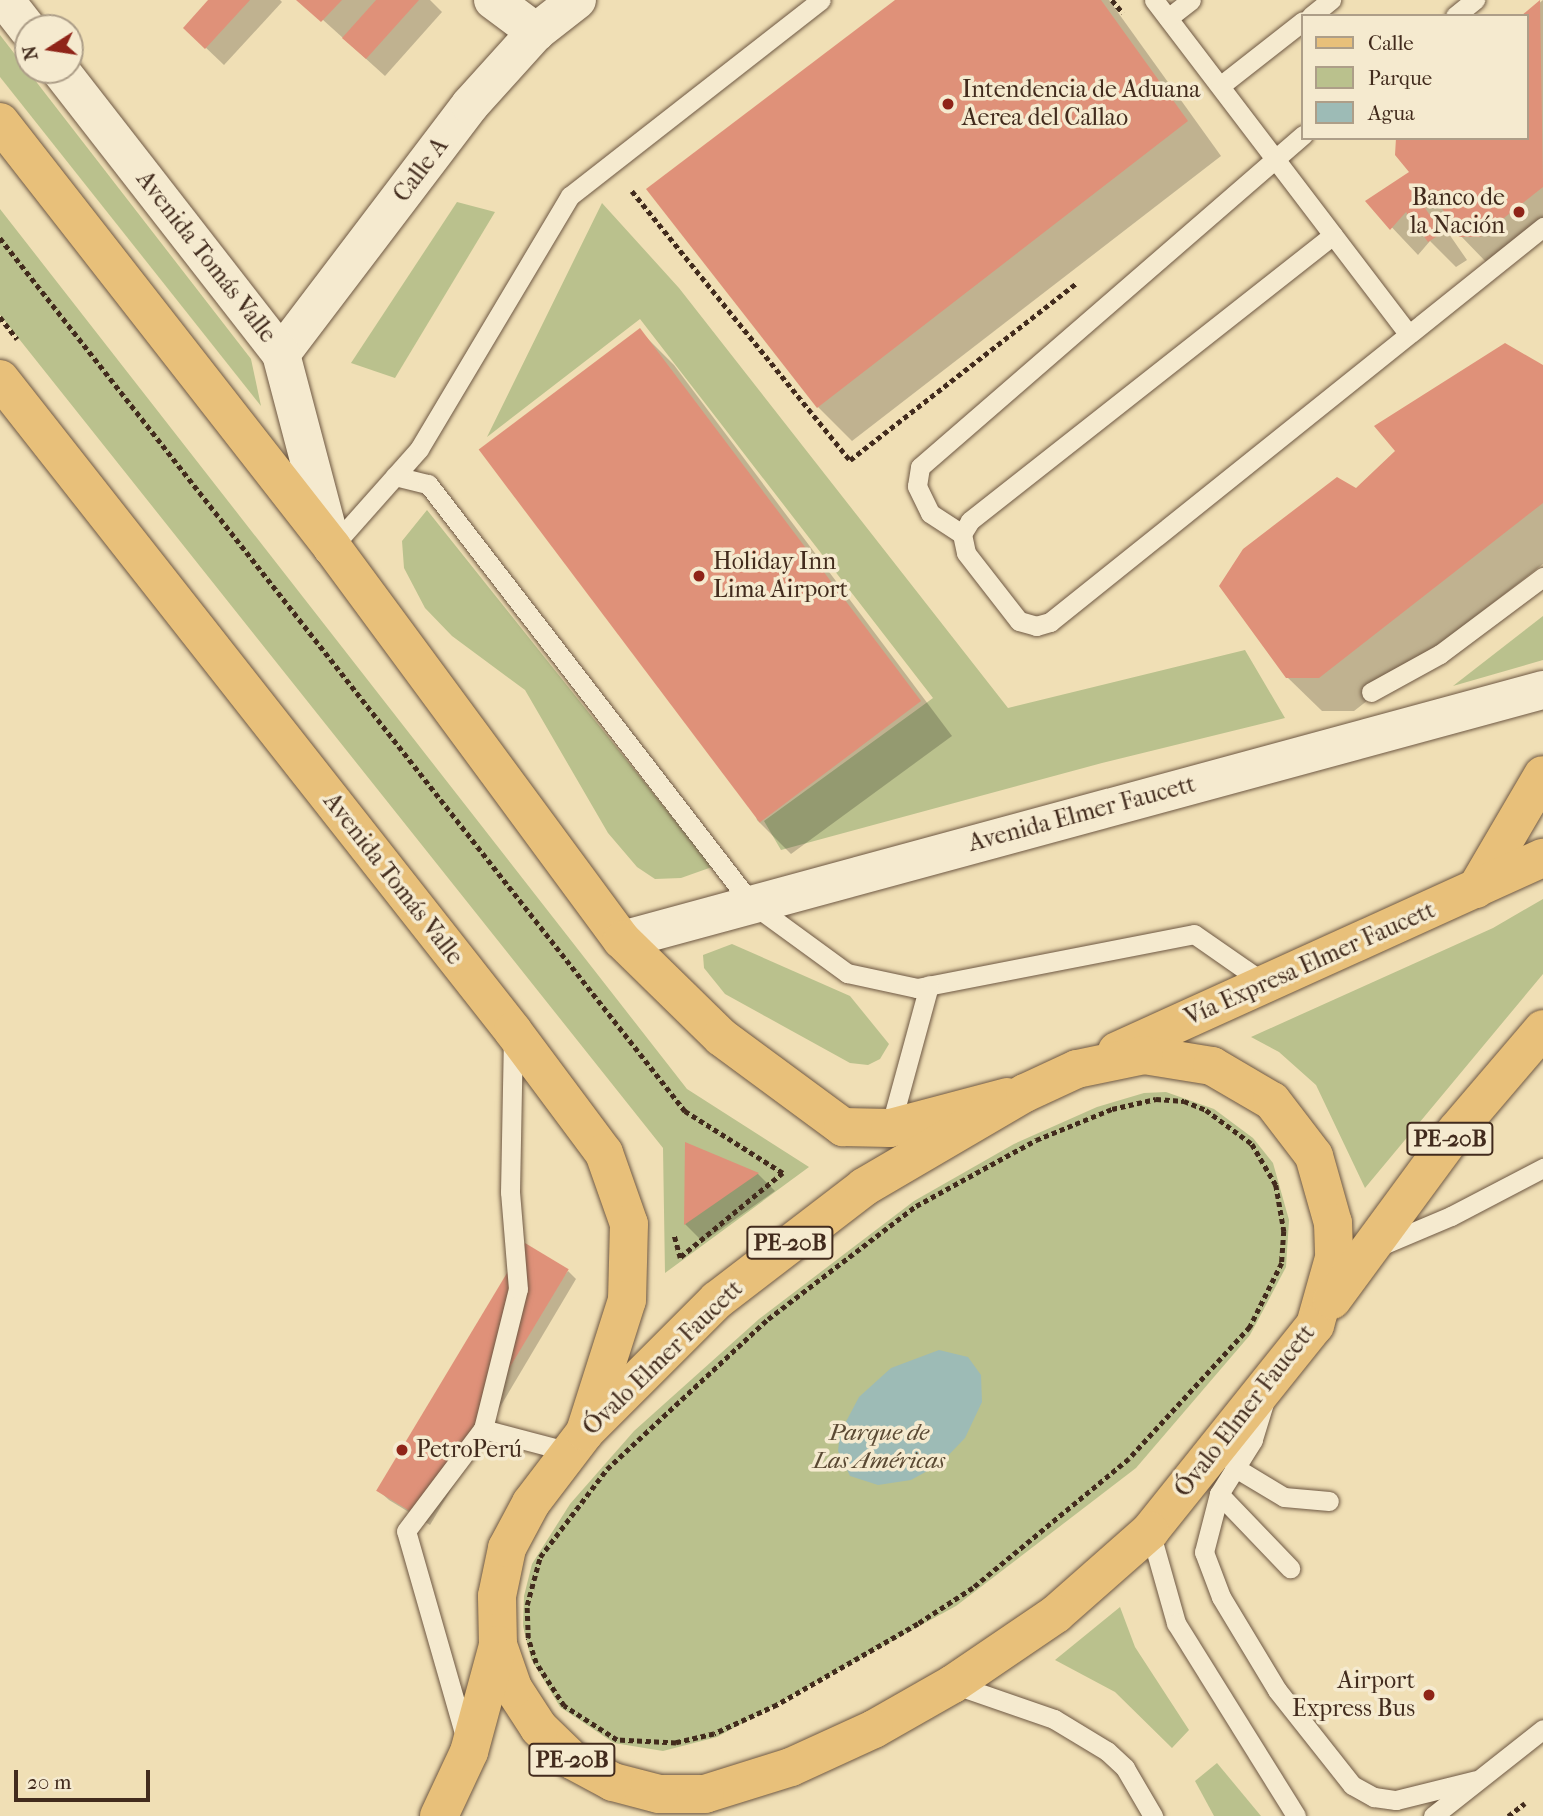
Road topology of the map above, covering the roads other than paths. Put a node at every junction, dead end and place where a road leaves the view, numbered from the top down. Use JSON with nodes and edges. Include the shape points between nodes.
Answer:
{"nodes":[{"id":1,"x":5,"y":0,"type":"edge"},
{"id":2,"x":493,"y":0,"type":"edge"},
{"id":3,"x":577,"y":0,"type":"edge"},
{"id":4,"x":821,"y":0,"type":"edge"},
{"id":5,"x":1154,"y":0,"type":"edge"},
{"id":6,"x":1191,"y":0,"type":"edge"},
{"id":7,"x":1331,"y":0,"type":"edge"},
{"id":8,"x":1475,"y":0,"type":"edge"},
{"id":9,"x":16,"y":14,"type":"edge"},
{"id":10,"x":1314,"y":14,"type":"edge"},
{"id":11,"x":1458,"y":14,"type":"edge"},
{"id":12,"x":1168,"y":18,"type":"junction"},
{"id":13,"x":1302,"y":22,"type":"edge"},
{"id":14,"x":536,"y":32,"type":"junction"},
{"id":15,"x":71,"y":84,"type":"edge"},
{"id":16,"x":1220,"y":86,"type":"junction"},
{"id":17,"x":0,"y":122,"type":"edge"},
{"id":18,"x":1302,"y":136,"type":"edge"},
{"id":19,"x":1274,"y":158,"type":"junction"},
{"id":20,"x":1541,"y":234,"type":"edge"},
{"id":21,"x":1333,"y":235,"type":"junction"},
{"id":22,"x":1407,"y":332,"type":"junction"},
{"id":23,"x":281,"y":354,"type":"junction"},
{"id":24,"x":0,"y":379,"type":"edge"},
{"id":25,"x":395,"y":476,"type":"junction"},
{"id":26,"x":962,"y":534,"type":"junction"},
{"id":27,"x":332,"y":547,"type":"junction"},
{"id":28,"x":1543,"y":577,"type":"edge"},
{"id":29,"x":1543,"y":690,"type":"edge"},
{"id":30,"x":1371,"y":692,"type":"dead end"},
{"id":31,"x":1543,"y":775,"type":"edge"},
{"id":32,"x":1543,"y":858,"type":"edge"},
{"id":33,"x":1476,"y":890,"type":"junction"},
{"id":34,"x":751,"y":903,"type":"junction"},
{"id":35,"x":622,"y":940,"type":"junction"},
{"id":36,"x":1266,"y":984,"type":"junction"},
{"id":37,"x":929,"y":985,"type":"junction"},
{"id":38,"x":1543,"y":1029,"type":"edge"},
{"id":39,"x":513,"y":1031,"type":"junction"},
{"id":40,"x":1077,"y":1069,"type":"junction"},
{"id":41,"x":1025,"y":1093,"type":"junction"},
{"id":42,"x":890,"y":1128,"type":"junction"},
{"id":43,"x":1543,"y":1168,"type":"edge"},
{"id":44,"x":1363,"y":1253,"type":"junction"},
{"id":45,"x":1315,"y":1325,"type":"junction"},
{"id":46,"x":1271,"y":1379,"type":"junction"},
{"id":47,"x":484,"y":1429,"type":"junction"},
{"id":48,"x":577,"y":1442,"type":"junction"},
{"id":49,"x":1234,"y":1467,"type":"junction"},
{"id":50,"x":1219,"y":1494,"type":"junction"},
{"id":51,"x":1328,"y":1501,"type":"dead end"},
{"id":52,"x":1150,"y":1531,"type":"junction"},
{"id":53,"x":1290,"y":1568,"type":"dead end"},
{"id":54,"x":498,"y":1645,"type":"junction"},
{"id":55,"x":953,"y":1684,"type":"junction"},
{"id":56,"x":1543,"y":1729,"type":"edge"},
{"id":57,"x":469,"y":1752,"type":"junction"},
{"id":58,"x":1475,"y":1780,"type":"junction"},
{"id":59,"x":705,"y":1794,"type":"junction"},
{"id":60,"x":439,"y":1816,"type":"edge"},
{"id":61,"x":654,"y":1816,"type":"edge"},
{"id":62,"x":1153,"y":1816,"type":"edge"},
{"id":63,"x":1296,"y":1816,"type":"edge"},
{"id":64,"x":1433,"y":1816,"type":"edge"}],
"edges":[{"from":1,"to":9,"type":"main road"},
{"from":2,"to":14,"type":"main road"},
{"from":3,"to":14,"type":"main road","name":"Calle A"},
{"from":4,"to":25,"type":"lane","via":[[570,196],[419,449]]},
{"from":5,"to":12,"type":"lane"},
{"from":6,"to":12,"type":"lane"},
{"from":7,"to":10,"type":"lane"},
{"from":8,"to":11,"type":"lane"},
{"from":12,"to":16,"type":"lane"},
{"from":13,"to":16,"type":"lane"},
{"from":14,"to":23,"type":"main road","name":"Calle A","via":[[470,105]]},
{"from":15,"to":23,"type":"main road","name":"Avenida Tomás Valle"},
{"from":16,"to":19,"type":"lane"},
{"from":17,"to":27,"type":"main road","name":"Avenida Tomás Valle"},
{"from":18,"to":19,"type":"lane"},
{"from":19,"to":21,"type":"lane"},
{"from":19,"to":26,"type":"lane","via":[[920,467],[917,486],[930,513]]},
{"from":20,"to":22,"type":"lane"},
{"from":21,"to":22,"type":"lane"},
{"from":21,"to":26,"type":"lane","via":[[981,513]]},
{"from":22,"to":26,"type":"lane","via":[[1050,622],[1036,626],[1019,621],[966,552]]},
{"from":23,"to":27,"type":"main road","name":"Avenida Tomás Valle"},
{"from":24,"to":39,"type":"main road","name":"Avenida Tomás Valle"},
{"from":25,"to":27,"type":"lane"},
{"from":25,"to":34,"type":"lane","via":[[428,484]]},
{"from":27,"to":35,"type":"main road","name":"Avenida Tomás Valle"},
{"from":28,"to":30,"type":"lane","via":[[1440,654]]},
{"from":29,"to":34,"type":"main road","name":"Avenida Elmer Faucett"},
{"from":31,"to":33,"type":"main road"},
{"from":32,"to":33,"type":"main road","name":"Vía Expresa Elmer Faucett","number":"PE-20B"},
{"from":33,"to":36,"type":"main road","name":"Vía Expresa Elmer Faucett","number":"PE-20B"},
{"from":34,"to":35,"type":"main road","name":"Avenida Elmer Faucett"},
{"from":34,"to":37,"type":"lane","via":[[847,972],[917,988]]},
{"from":35,"to":42,"type":"main road","name":"Avenida Tomás Valle","via":[[721,1037],[782,1085],[843,1127]]},
{"from":36,"to":37,"type":"lane","via":[[1194,934]]},
{"from":36,"to":40,"type":"main road","name":"Vía Expresa Elmer Faucett","number":"PE-20B"},
{"from":37,"to":42,"type":"lane"},
{"from":38,"to":44,"type":"main road","number":"PE-20B","via":[[1456,1131]]},
{"from":39,"to":47,"type":"lane","via":[[510,1192],[517,1289]]},
{"from":39,"to":48,"type":"main road","name":"Avenida Tomás Valle","via":[[604,1153],[629,1224],[627,1300]]},
{"from":40,"to":41,"type":"main road","name":"Óvalo Elmer Faucett","number":"PE-20B"},
{"from":40,"to":45,"type":"main road","name":"Óvalo Elmer Faucett","number":"PE-20B","via":[[1144,1055],[1179,1057],[1212,1066],[1272,1101],[1314,1156],[1329,1200],[1334,1258]]},
{"from":41,"to":42,"type":"main road","name":"Avenida Tomás Valle"},
{"from":41,"to":48,"type":"main road","name":"Óvalo Elmer Faucett","number":"PE-20B","via":[[864,1187],[717,1300]]},
{"from":43,"to":44,"type":"lane","via":[[1451,1216]]},
{"from":44,"to":45,"type":"main road","number":"PE-20B"},
{"from":45,"to":46,"type":"main road","name":"Óvalo Elmer Faucett","number":"PE-20B"},
{"from":46,"to":49,"type":"lane","via":[[1253,1440]]},
{"from":46,"to":52,"type":"main road","name":"Óvalo Elmer Faucett","number":"PE-20B"},
{"from":47,"to":48,"type":"lane"},
{"from":47,"to":57,"type":"lane","via":[[406,1531]]},
{"from":48,"to":54,"type":"main road","name":"Óvalo Elmer Faucett","number":"PE-20B","via":[[531,1503],[507,1548],[497,1596]]},
{"from":49,"to":50,"type":"lane"},
{"from":49,"to":51,"type":"lane","via":[[1284,1497]]},
{"from":50,"to":53,"type":"lane"},
{"from":50,"to":58,"type":"lane","via":[[1204,1552],[1221,1597],[1277,1690],[1352,1785],[1374,1797],[1396,1800]]},
{"from":52,"to":55,"type":"main road","name":"Óvalo Elmer Faucett","number":"PE-20B","via":[[1056,1614]]},
{"from":52,"to":63,"type":"lane","via":[[1175,1623]]},
{"from":54,"to":57,"type":"main road","number":"PE-20B"},
{"from":54,"to":59,"type":"main road","name":"Óvalo Elmer Faucett","number":"PE-20B","via":[[513,1689],[539,1728],[572,1760],[625,1785],[659,1794]]},
{"from":55,"to":59,"type":"main road","name":"Óvalo Elmer Faucett","number":"PE-20B","via":[[874,1729],[791,1767]]},
{"from":55,"to":62,"type":"lane","via":[[1054,1719],[1107,1751],[1125,1768]]},
{"from":56,"to":58,"type":"lane"},
{"from":57,"to":60,"type":"main road","number":"PE-20B"},
{"from":58,"to":64,"type":"lane"},
{"from":59,"to":61,"type":"main road","number":"PE-20B"}]}
